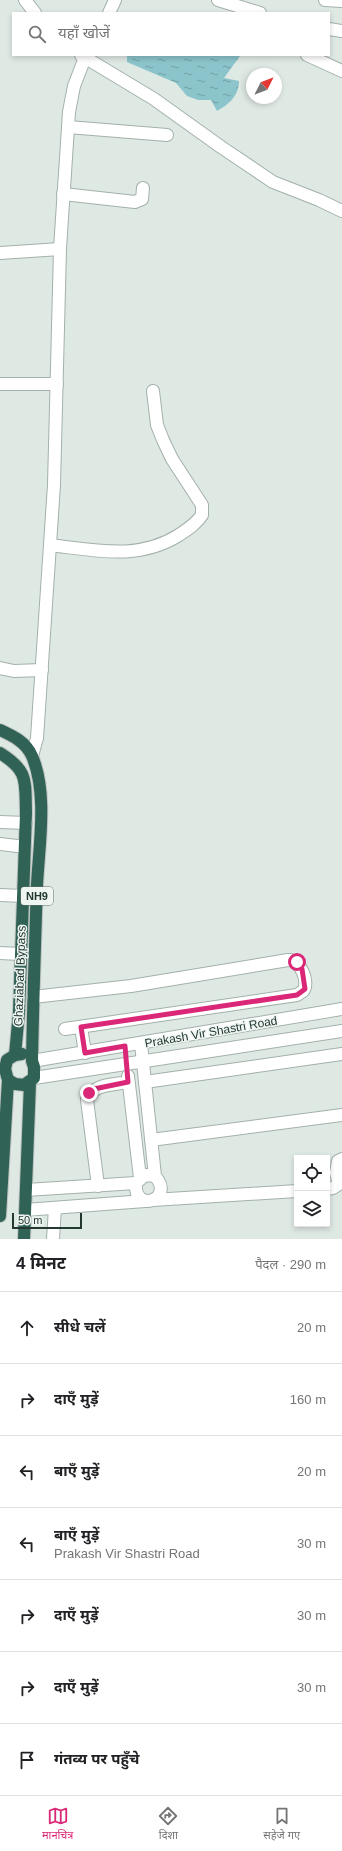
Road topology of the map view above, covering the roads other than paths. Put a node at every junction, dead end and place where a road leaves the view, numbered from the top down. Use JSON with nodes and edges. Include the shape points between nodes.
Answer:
{"nodes":[{"id":1,"x":24,"y":0,"type":"edge"},
{"id":2,"x":115,"y":0,"type":"edge"},
{"id":3,"x":218,"y":0,"type":"edge"},
{"id":4,"x":325,"y":0,"type":"edge"},
{"id":5,"x":342,"y":1,"type":"edge"},
{"id":6,"x":34,"y":12,"type":"edge"},
{"id":7,"x":109,"y":12,"type":"edge"},
{"id":8,"x":257,"y":12,"type":"edge"},
{"id":9,"x":330,"y":29,"type":"edge"},
{"id":10,"x":342,"y":31,"type":"edge"},
{"id":11,"x":84,"y":56,"type":"edge"},
{"id":12,"x":309,"y":56,"type":"edge"},
{"id":13,"x":342,"y":71,"type":"edge"},
{"id":14,"x":68,"y":127,"type":"junction"},
{"id":15,"x":168,"y":135,"type":"dead end"},
{"id":16,"x":143,"y":188,"type":"dead end"},
{"id":17,"x":63,"y":194,"type":"junction"},
{"id":18,"x":342,"y":212,"type":"edge"},
{"id":19,"x":60,"y":249,"type":"junction"},
{"id":20,"x":0,"y":252,"type":"edge"},
{"id":21,"x":0,"y":384,"type":"edge"},
{"id":22,"x":57,"y":384,"type":"junction"},
{"id":23,"x":153,"y":391,"type":"dead end"},
{"id":24,"x":50,"y":545,"type":"junction"},
{"id":25,"x":0,"y":668,"type":"edge"},
{"id":26,"x":42,"y":670,"type":"junction"},
{"id":27,"x":0,"y":730,"type":"edge"},
{"id":28,"x":0,"y":753,"type":"edge"},
{"id":29,"x":32,"y":756,"type":"junction"},
{"id":30,"x":0,"y":822,"type":"edge"},
{"id":31,"x":26,"y":823,"type":"junction"},
{"id":32,"x":0,"y":844,"type":"edge"},
{"id":33,"x":25,"y":846,"type":"junction"},
{"id":34,"x":0,"y":895,"type":"edge"},
{"id":35,"x":23,"y":896,"type":"junction"},
{"id":36,"x":0,"y":952,"type":"edge"},
{"id":37,"x":20,"y":954,"type":"junction"},
{"id":38,"x":33,"y":997,"type":"junction"},
{"id":39,"x":342,"y":1009,"type":"edge"},
{"id":40,"x":81,"y":1027,"type":"junction"},
{"id":41,"x":66,"y":1029,"type":"dead end"},
{"id":42,"x":342,"y":1031,"type":"edge"},
{"id":43,"x":141,"y":1044,"type":"junction"},
{"id":44,"x":125,"y":1046,"type":"junction"},
{"id":45,"x":85,"y":1053,"type":"junction"},
{"id":46,"x":342,"y":1054,"type":"edge"},
{"id":47,"x":15,"y":1055,"type":"junction"},
{"id":48,"x":32,"y":1061,"type":"junction"},
{"id":49,"x":143,"y":1062,"type":"junction"},
{"id":50,"x":127,"y":1064,"type":"junction"},
{"id":51,"x":4,"y":1073,"type":"edge"},
{"id":52,"x":32,"y":1080,"type":"junction"},
{"id":53,"x":128,"y":1082,"type":"junction"},
{"id":54,"x":145,"y":1082,"type":"junction"},
{"id":55,"x":342,"y":1115,"type":"edge"},
{"id":56,"x":151,"y":1140,"type":"junction"},
{"id":57,"x":342,"y":1159,"type":"edge"},
{"id":58,"x":155,"y":1176,"type":"junction"},
{"id":59,"x":138,"y":1180,"type":"junction"},
{"id":60,"x":98,"y":1186,"type":"junction"},
{"id":61,"x":330,"y":1189,"type":"edge"},
{"id":62,"x":26,"y":1190,"type":"junction"},
{"id":63,"x":294,"y":1191,"type":"edge"},
{"id":64,"x":149,"y":1200,"type":"junction"},
{"id":65,"x":55,"y":1208,"type":"junction"},
{"id":66,"x":25,"y":1210,"type":"junction"},
{"id":67,"x":0,"y":1216,"type":"edge"},
{"id":68,"x":24,"y":1239,"type":"edge"},
{"id":69,"x":53,"y":1239,"type":"edge"}],
"edges":[{"from":1,"to":6,"type":"street"},
{"from":2,"to":7,"type":"street"},
{"from":3,"to":8,"type":"street"},
{"from":4,"to":5,"type":"street"},
{"from":9,"to":10,"type":"street"},
{"from":11,"to":14,"type":"street","via":[[74,86]]},
{"from":11,"to":18,"type":"street","via":[[154,98],[272,182]]},
{"from":12,"to":13,"type":"street"},
{"from":14,"to":15,"type":"street"},
{"from":14,"to":17,"type":"street"},
{"from":16,"to":17,"type":"street","via":[[142,199],[135,202]]},
{"from":17,"to":19,"type":"street"},
{"from":19,"to":20,"type":"street"},
{"from":19,"to":22,"type":"street"},
{"from":21,"to":22,"type":"street"},
{"from":22,"to":24,"type":"street"},
{"from":23,"to":24,"type":"street","via":[[157,425],[163,440],[172,459],[202,505],[202,515],[198,522],[160,546],[126,553]]},
{"from":24,"to":26,"type":"street"},
{"from":25,"to":26,"type":"street","via":[[14,671]]},
{"from":26,"to":29,"type":"street","via":[[37,738]]},
{"from":27,"to":29,"type":"highway","name":"Ghaziabad Bypass","number":"NH9","via":[[17,738]]},
{"from":28,"to":31,"type":"highway","name":"Ghaziabad Bypass","number":"NH9","via":[[19,767],[24,777]]},
{"from":29,"to":38,"type":"highway","name":"Ghaziabad Bypass","number":"NH9","via":[[37,772],[41,805]]},
{"from":30,"to":31,"type":"street"},
{"from":31,"to":33,"type":"highway","name":"Ghaziabad Bypass","number":"NH9"},
{"from":32,"to":33,"type":"street"},
{"from":33,"to":35,"type":"highway","name":"Ghaziabad Bypass","number":"NH9"},
{"from":34,"to":35,"type":"street"},
{"from":35,"to":37,"type":"highway","name":"Ghaziabad Bypass","number":"NH9"},
{"from":36,"to":37,"type":"street"},
{"from":37,"to":47,"type":"highway","name":"Ghaziabad Bypass","number":"NH9"},
{"from":38,"to":40,"type":"street","via":[[131,986],[288,960],[297,962],[302,969],[305,989],[297,995]]},
{"from":38,"to":48,"type":"highway","name":"Ghaziabad Bypass","number":"NH9"},
{"from":39,"to":43,"type":"street","name":"Prakash Vir Shastri Road"},
{"from":40,"to":41,"type":"street"},
{"from":40,"to":45,"type":"street"},
{"from":42,"to":49,"type":"street","name":"Prakash Vir Shastri Road"},
{"from":43,"to":44,"type":"street","name":"Prakash Vir Shastri Road"},
{"from":43,"to":49,"type":"street"},
{"from":44,"to":45,"type":"street","name":"Prakash Vir Shastri Road"},
{"from":44,"to":50,"type":"street"},
{"from":45,"to":48,"type":"street","name":"Prakash Vir Shastri Road"},
{"from":46,"to":54,"type":"street"},
{"from":47,"to":48,"type":"highway","via":[[21,1054]]},
{"from":47,"to":51,"type":"highway","via":[[7,1060]]},
{"from":48,"to":52,"type":"highway","name":"Ghaziabad Bypass","number":"NH9"},
{"from":49,"to":50,"type":"street","name":"Prakash Vir Shastri Road"},
{"from":49,"to":54,"type":"street"},
{"from":50,"to":52,"type":"street","name":"Prakash Vir Shastri Road"},
{"from":50,"to":53,"type":"street"},
{"from":51,"to":52,"type":"highway","via":[[15,1084],[24,1085]]},
{"from":51,"to":67,"type":"highway"},
{"from":52,"to":62,"type":"highway","name":"Ghaziabad Bypass","number":"NH9"},
{"from":53,"to":59,"type":"street"},
{"from":53,"to":60,"type":"street","via":[[94,1089],[89,1093],[87,1100]]},
{"from":54,"to":56,"type":"street"},
{"from":55,"to":56,"type":"street"},
{"from":56,"to":58,"type":"street"},
{"from":57,"to":61,"type":"street","via":[[338,1161],[336,1173],[339,1184]]},
{"from":58,"to":59,"type":"street","via":[[145,1175]]},
{"from":58,"to":64,"type":"street","via":[[162,1189],[159,1196]]},
{"from":59,"to":60,"type":"street"},
{"from":59,"to":64,"type":"street","via":[[135,1190],[138,1197]]},
{"from":60,"to":62,"type":"street"},
{"from":62,"to":66,"type":"highway","name":"Ghaziabad Bypass","number":"NH9"},
{"from":63,"to":64,"type":"street"},
{"from":64,"to":65,"type":"street"},
{"from":65,"to":66,"type":"street"},
{"from":65,"to":69,"type":"street"},
{"from":66,"to":68,"type":"highway","name":"Ghaziabad Bypass","number":"NH9"}]}
